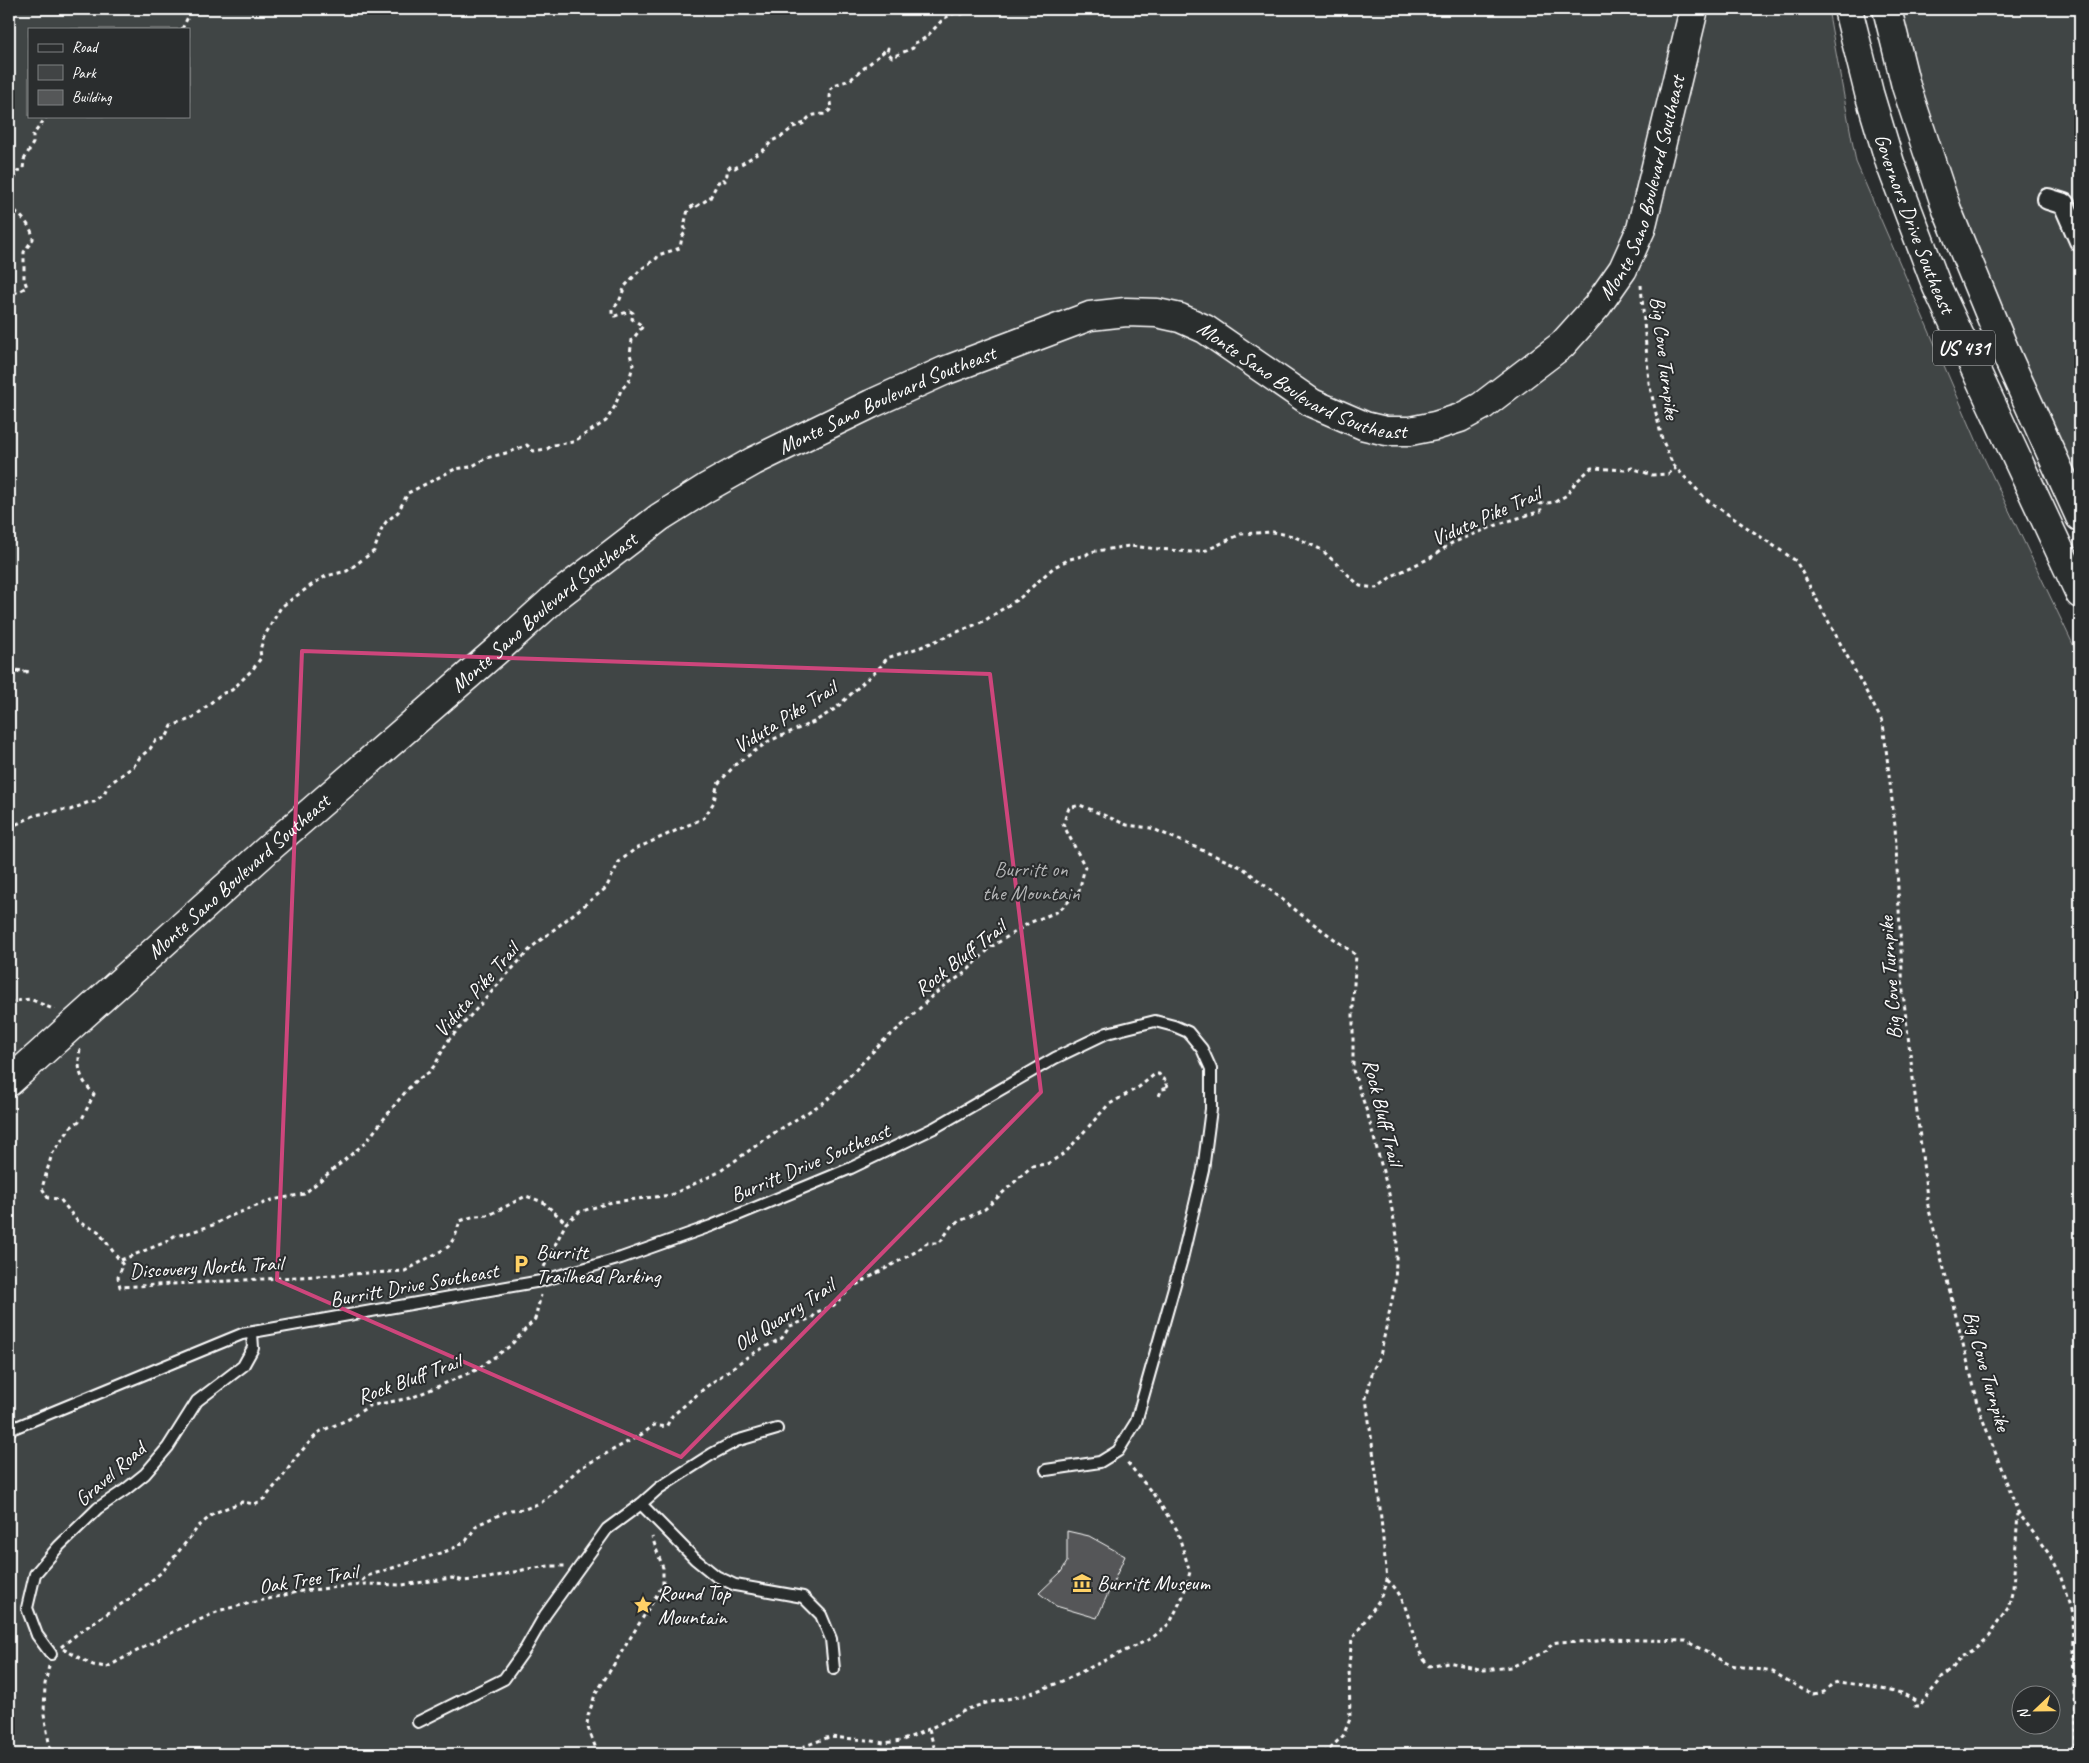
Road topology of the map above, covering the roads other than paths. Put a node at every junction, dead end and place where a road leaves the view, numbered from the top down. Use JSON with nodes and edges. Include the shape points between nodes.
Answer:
{"nodes":[{"id":1,"x":1694,"y":9,"type":"edge"},
{"id":2,"x":1848,"y":9,"type":"edge"},
{"id":3,"x":1888,"y":9,"type":"edge"},
{"id":4,"x":2048,"y":199,"type":"dead end"},
{"id":5,"x":2080,"y":242,"type":"edge"},
{"id":6,"x":2080,"y":517,"type":"edge"},
{"id":7,"x":2080,"y":594,"type":"edge"},
{"id":8,"x":9,"y":1082,"type":"edge"},
{"id":9,"x":252,"y":1333,"type":"junction"},
{"id":10,"x":9,"y":1430,"type":"edge"},
{"id":11,"x":777,"y":1430,"type":"dead end"},
{"id":12,"x":1046,"y":1470,"type":"dead end"},
{"id":13,"x":641,"y":1504,"type":"junction"},
{"id":14,"x":51,"y":1654,"type":"road end"},
{"id":15,"x":834,"y":1670,"type":"dead end"},
{"id":16,"x":418,"y":1722,"type":"dead end"}],
"edges":[{"from":1,"to":8,"type":"main road","name":"Monte Sano Boulevard Southeast","via":[[1640,229],[1623,269],[1597,306],[1562,345],[1482,406],[1460,418],[1410,431],[1386,431],[1365,426],[1312,403],[1205,329],[1180,318],[1157,313],[1126,312],[1090,316],[944,371],[854,412],[706,488],[660,517],[557,596]]},
{"from":2,"to":7,"type":"main road","name":"Governors Drive Southeast","number":"US 431","via":[[1890,163],[1937,287]]},
{"from":3,"to":6,"type":"main road","name":"Governors Drive Southeast","number":"US 431","via":[[1906,86],[1947,210],[2007,356]]},
{"from":4,"to":5,"type":"street","via":[[2064,204]]},
{"from":9,"to":10,"type":"lane","name":"Burritt Drive Southeast","via":[[242,1334]]},
{"from":9,"to":12,"type":"lane","name":"Burritt Drive Southeast","via":[[541,1280],[621,1258],[711,1226],[851,1168],[934,1128],[1056,1058],[1107,1033],[1155,1021],[1174,1026],[1188,1032],[1211,1069],[1211,1109],[1203,1170],[1182,1259],[1136,1422],[1118,1451],[1100,1462]]},
{"from":9,"to":14,"type":"lane","name":"Gravel Road","via":[[253,1348],[243,1366],[197,1402],[168,1447],[145,1474],[98,1508],[35,1574],[27,1608],[36,1635]]},
{"from":11,"to":13,"type":"lane","via":[[736,1441],[712,1454],[659,1488]]},
{"from":13,"to":15,"type":"lane","via":[[716,1576],[735,1585],[803,1597],[821,1615],[831,1639]]},
{"from":13,"to":16,"type":"lane","via":[[606,1528],[504,1679]]}]}
